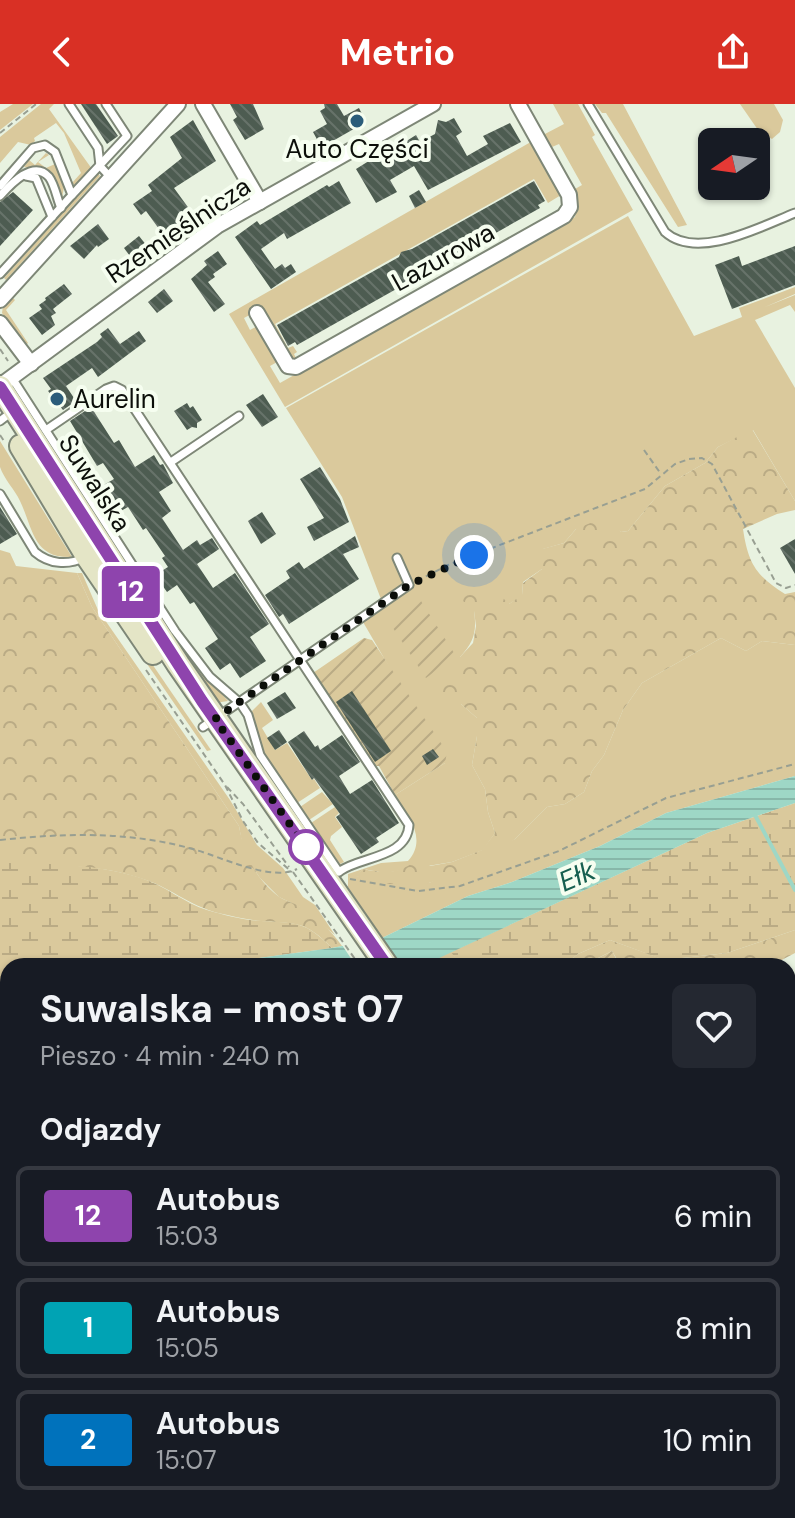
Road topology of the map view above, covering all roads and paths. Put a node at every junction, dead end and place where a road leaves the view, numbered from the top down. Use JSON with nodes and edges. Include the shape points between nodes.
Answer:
{"nodes":[{"id":1,"x":36,"y":104,"type":"edge"},
{"id":2,"x":69,"y":104,"type":"edge"},
{"id":3,"x":106,"y":104,"type":"edge"},
{"id":4,"x":178,"y":104,"type":"edge"},
{"id":5,"x":203,"y":104,"type":"edge"},
{"id":6,"x":433,"y":104,"type":"edge"},
{"id":7,"x":518,"y":104,"type":"edge"},
{"id":8,"x":588,"y":104,"type":"edge"},
{"id":9,"x":0,"y":133,"type":"edge"},
{"id":10,"x":100,"y":166,"type":"junction"},
{"id":11,"x":20,"y":177,"type":"junction"},
{"id":12,"x":111,"y":178,"type":"junction"},
{"id":13,"x":0,"y":186,"type":"edge"},
{"id":14,"x":72,"y":195,"type":"junction"},
{"id":15,"x":0,"y":196,"type":"edge"},
{"id":16,"x":260,"y":202,"type":"junction"},
{"id":17,"x":61,"y":208,"type":"junction"},
{"id":18,"x":795,"y":213,"type":"edge"},
{"id":19,"x":52,"y":217,"type":"junction"},
{"id":20,"x":0,"y":274,"type":"edge"},
{"id":21,"x":0,"y":300,"type":"edge"},
{"id":22,"x":257,"y":313,"type":"dead end"},
{"id":23,"x":0,"y":323,"type":"edge"},
{"id":24,"x":31,"y":364,"type":"junction"},
{"id":25,"x":4,"y":383,"type":"edge"},
{"id":26,"x":5,"y":415,"type":"edge"},
{"id":27,"x":239,"y":416,"type":"dead end"},
{"id":28,"x":46,"y":430,"type":"junction"},
{"id":29,"x":644,"y":450,"type":"dead end"},
{"id":30,"x":171,"y":462,"type":"junction"},
{"id":31,"x":661,"y":475,"type":"junction"},
{"id":32,"x":0,"y":494,"type":"edge"},
{"id":33,"x":94,"y":551,"type":"junction"},
{"id":34,"x":397,"y":558,"type":"dead end"},
{"id":35,"x":409,"y":585,"type":"junction"},
{"id":36,"x":795,"y":585,"type":"edge"},
{"id":37,"x":143,"y":596,"type":"junction"},
{"id":38,"x":300,"y":661,"type":"junction"},
{"id":39,"x":240,"y":703,"type":"junction"},
{"id":40,"x":209,"y":723,"type":"junction"},
{"id":41,"x":795,"y":764,"type":"edge"},
{"id":42,"x":0,"y":840,"type":"edge"},
{"id":43,"x":297,"y":868,"type":"junction"},
{"id":44,"x":328,"y":879,"type":"junction"},
{"id":45,"x":348,"y":930,"type":"junction"},
{"id":46,"x":357,"y":958,"type":"edge"},
{"id":47,"x":366,"y":958,"type":"edge"},
{"id":48,"x":378,"y":958,"type":"edge"}],
"edges":[{"from":1,"to":9,"type":"path"},
{"from":2,"to":10,"type":"lane","via":[[98,148]]},
{"from":3,"to":10,"type":"lane","via":[[127,136]]},
{"from":4,"to":12,"type":"street"},
{"from":5,"to":16,"type":"street"},
{"from":6,"to":16,"type":"street","name":"Rzemieślnicza"},
{"from":7,"to":22,"type":"street","name":"Lazurowa","via":[[569,195],[564,216],[296,367],[285,362]]},
{"from":8,"to":18,"type":"lane","via":[[671,237],[726,240]]},
{"from":10,"to":12,"type":"lane"},
{"from":10,"to":14,"type":"lane"},
{"from":11,"to":15,"type":"lane"},
{"from":11,"to":17,"type":"lane","via":[[46,174]]},
{"from":11,"to":19,"type":"lane","via":[[36,178]]},
{"from":12,"to":21,"type":"street"},
{"from":13,"to":14,"type":"lane","via":[[33,148],[45,145],[55,152]]},
{"from":14,"to":17,"type":"lane"},
{"from":16,"to":24,"type":"street","name":"Rzemieślnicza","via":[[217,226]]},
{"from":17,"to":19,"type":"lane"},
{"from":19,"to":20,"type":"lane"},
{"from":23,"to":24,"type":"street"},
{"from":24,"to":25,"type":"street","name":"Rzemieślnicza"},
{"from":25,"to":26,"type":"street","name":"Suwalska"},
{"from":25,"to":28,"type":"lane"},
{"from":26,"to":33,"type":"street","name":"Suwalska"},
{"from":27,"to":30,"type":"lane"},
{"from":28,"to":30,"type":"lane","name":"Suwalska","via":[[114,386]]},
{"from":28,"to":37,"type":"lane"},
{"from":29,"to":31,"type":"path"},
{"from":30,"to":38,"type":"lane","name":"Suwalska"},
{"from":31,"to":35,"type":"path","via":[[645,489]]},
{"from":31,"to":36,"type":"path","via":[[689,459],[712,464],[776,583]]},
{"from":32,"to":33,"type":"lane","via":[[43,559],[72,562]]},
{"from":33,"to":37,"type":"street","name":"Suwalska"},
{"from":33,"to":40,"type":"street","name":"Suwalska"},
{"from":34,"to":35,"type":"lane"},
{"from":35,"to":38,"type":"lane"},
{"from":37,"to":39,"type":"lane","via":[[210,677]]},
{"from":37,"to":40,"type":"street","name":"Suwalska"},
{"from":38,"to":39,"type":"lane"},
{"from":38,"to":44,"type":"lane","name":"Suwalska","via":[[409,825],[399,847]]},
{"from":39,"to":40,"type":"lane"},
{"from":39,"to":44,"type":"lane","via":[[260,755]]},
{"from":40,"to":43,"type":"street","name":"Suwalska"},
{"from":40,"to":44,"type":"street","name":"Suwalska"},
{"from":41,"to":44,"type":"path","via":[[666,798],[559,851],[460,886],[398,890]]},
{"from":42,"to":43,"type":"path","via":[[113,835],[162,841],[285,873]]},
{"from":43,"to":43,"type":"path","via":[[243,804],[225,785],[258,843]]},
{"from":43,"to":44,"type":"street","name":"Suwalska"},
{"from":43,"to":45,"type":"path"},
{"from":44,"to":45,"type":"street","name":"Suwalska"},
{"from":45,"to":46,"type":"path"},
{"from":45,"to":47,"type":"street","name":"Suwalska"},
{"from":45,"to":48,"type":"street","name":"Suwalska"}]}
